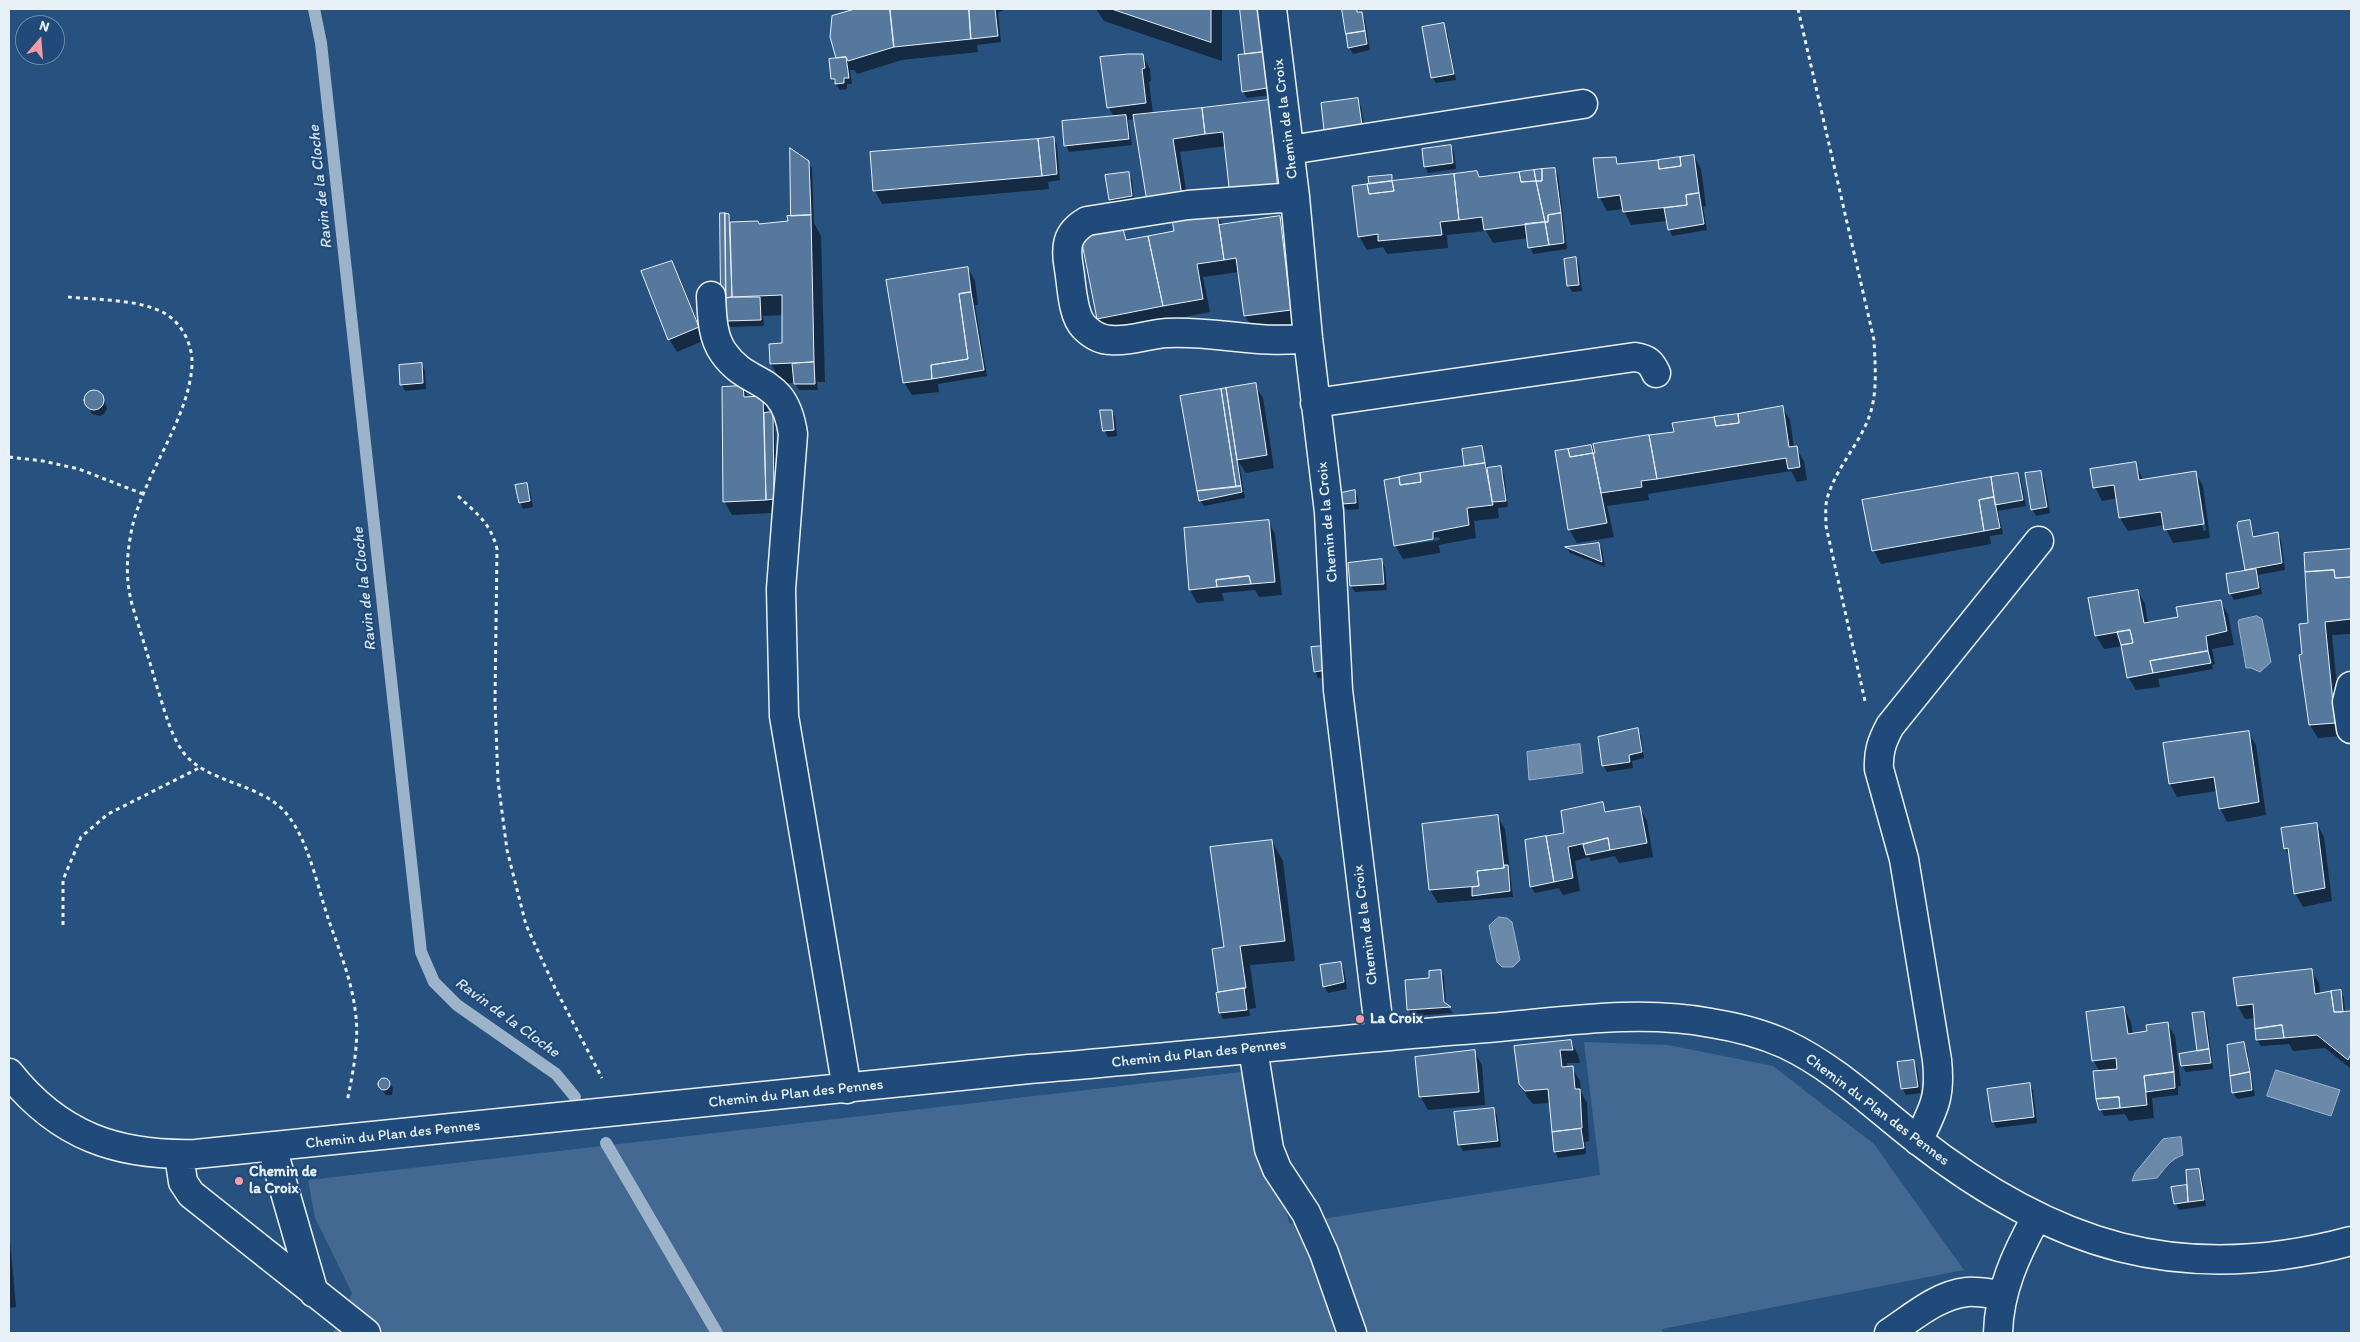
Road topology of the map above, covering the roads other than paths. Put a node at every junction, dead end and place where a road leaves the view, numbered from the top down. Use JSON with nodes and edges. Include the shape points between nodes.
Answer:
{"nodes":[{"id":1,"x":1272,"y":9,"type":"edge"},
{"id":2,"x":1583,"y":104,"type":"dead end"},
{"id":3,"x":1290,"y":150,"type":"junction"},
{"id":4,"x":1295,"y":198,"type":"junction"},
{"id":5,"x":711,"y":296,"type":"dead end"},
{"id":6,"x":1308,"y":338,"type":"junction"},
{"id":7,"x":1656,"y":373,"type":"dead end"},
{"id":8,"x":1315,"y":403,"type":"junction"},
{"id":9,"x":2039,"y":541,"type":"dead end"},
{"id":10,"x":2351,"y":686,"type":"edge"},
{"id":11,"x":2351,"y":729,"type":"edge"},
{"id":12,"x":1380,"y":1036,"type":"junction"},
{"id":13,"x":1253,"y":1049,"type":"junction"},
{"id":14,"x":9,"y":1073,"type":"edge"},
{"id":15,"x":848,"y":1089,"type":"junction"},
{"id":16,"x":1918,"y":1141,"type":"junction"},
{"id":17,"x":272,"y":1148,"type":"junction"},
{"id":18,"x":179,"y":1154,"type":"junction"},
{"id":19,"x":2036,"y":1218,"type":"junction"},
{"id":20,"x":2351,"y":1241,"type":"edge"},
{"id":21,"x":314,"y":1293,"type":"junction"},
{"id":22,"x":2003,"y":1295,"type":"junction"},
{"id":23,"x":366,"y":1333,"type":"edge"},
{"id":24,"x":1352,"y":1333,"type":"edge"},
{"id":25,"x":1888,"y":1333,"type":"edge"},
{"id":26,"x":1998,"y":1333,"type":"edge"}],
"edges":[{"from":1,"to":3,"type":"street","name":"Chemin de la Croix"},
{"from":2,"to":3,"type":"street"},
{"from":3,"to":4,"type":"street","name":"Chemin de la Croix"},
{"from":4,"to":6,"type":"street","name":"Chemin de la Croix"},
{"from":4,"to":6,"type":"street","via":[[1188,205],[1087,221],[1069,238],[1066,253],[1077,315],[1083,326],[1096,336],[1124,341],[1167,333],[1279,341]]},
{"from":5,"to":15,"type":"street","via":[[716,337],[723,352],[740,369],[783,398],[791,418],[781,590],[784,716]]},
{"from":6,"to":8,"type":"street","name":"Chemin de la Croix"},
{"from":7,"to":8,"type":"street","via":[[1651,363],[1635,357]]},
{"from":8,"to":12,"type":"street","name":"Chemin de la Croix","via":[[1329,512],[1338,690]]},
{"from":9,"to":16,"type":"street","via":[[1890,726],[1878,754],[1879,769],[1904,859],[1940,1084],[1933,1110]]},
{"from":10,"to":11,"type":"street","via":[[2347,702]]},
{"from":12,"to":13,"type":"street","name":"Chemin du Plan des Pennes"},
{"from":12,"to":16,"type":"street","name":"Chemin du Plan des Pennes","via":[[1626,1017],[1710,1022],[1785,1044],[1854,1089]]},
{"from":13,"to":15,"type":"street","name":"Chemin du Plan des Pennes"},
{"from":13,"to":24,"type":"street","via":[[1269,1149],[1277,1169],[1306,1213]]},
{"from":14,"to":18,"type":"street","name":"Chemin du Plan des Pennes","via":[[39,1106],[80,1134],[102,1144],[142,1152]]},
{"from":15,"to":17,"type":"street","name":"Chemin du Plan des Pennes"},
{"from":16,"to":19,"type":"street","name":"Chemin du Plan des Pennes","via":[[1994,1195]]},
{"from":17,"to":18,"type":"street","name":"Chemin du Plan des Pennes"},
{"from":17,"to":21,"type":"street"},
{"from":18,"to":21,"type":"street","via":[[182,1182],[191,1194]]},
{"from":19,"to":20,"type":"street","name":"Chemin du Plan des Pennes","via":[[2090,1240],[2173,1259],[2243,1260]]},
{"from":19,"to":22,"type":"street","via":[[2011,1268]]},
{"from":21,"to":23,"type":"street"},
{"from":22,"to":25,"type":"street","via":[[1969,1292],[1951,1295],[1934,1302]]},
{"from":22,"to":26,"type":"street"}]}
